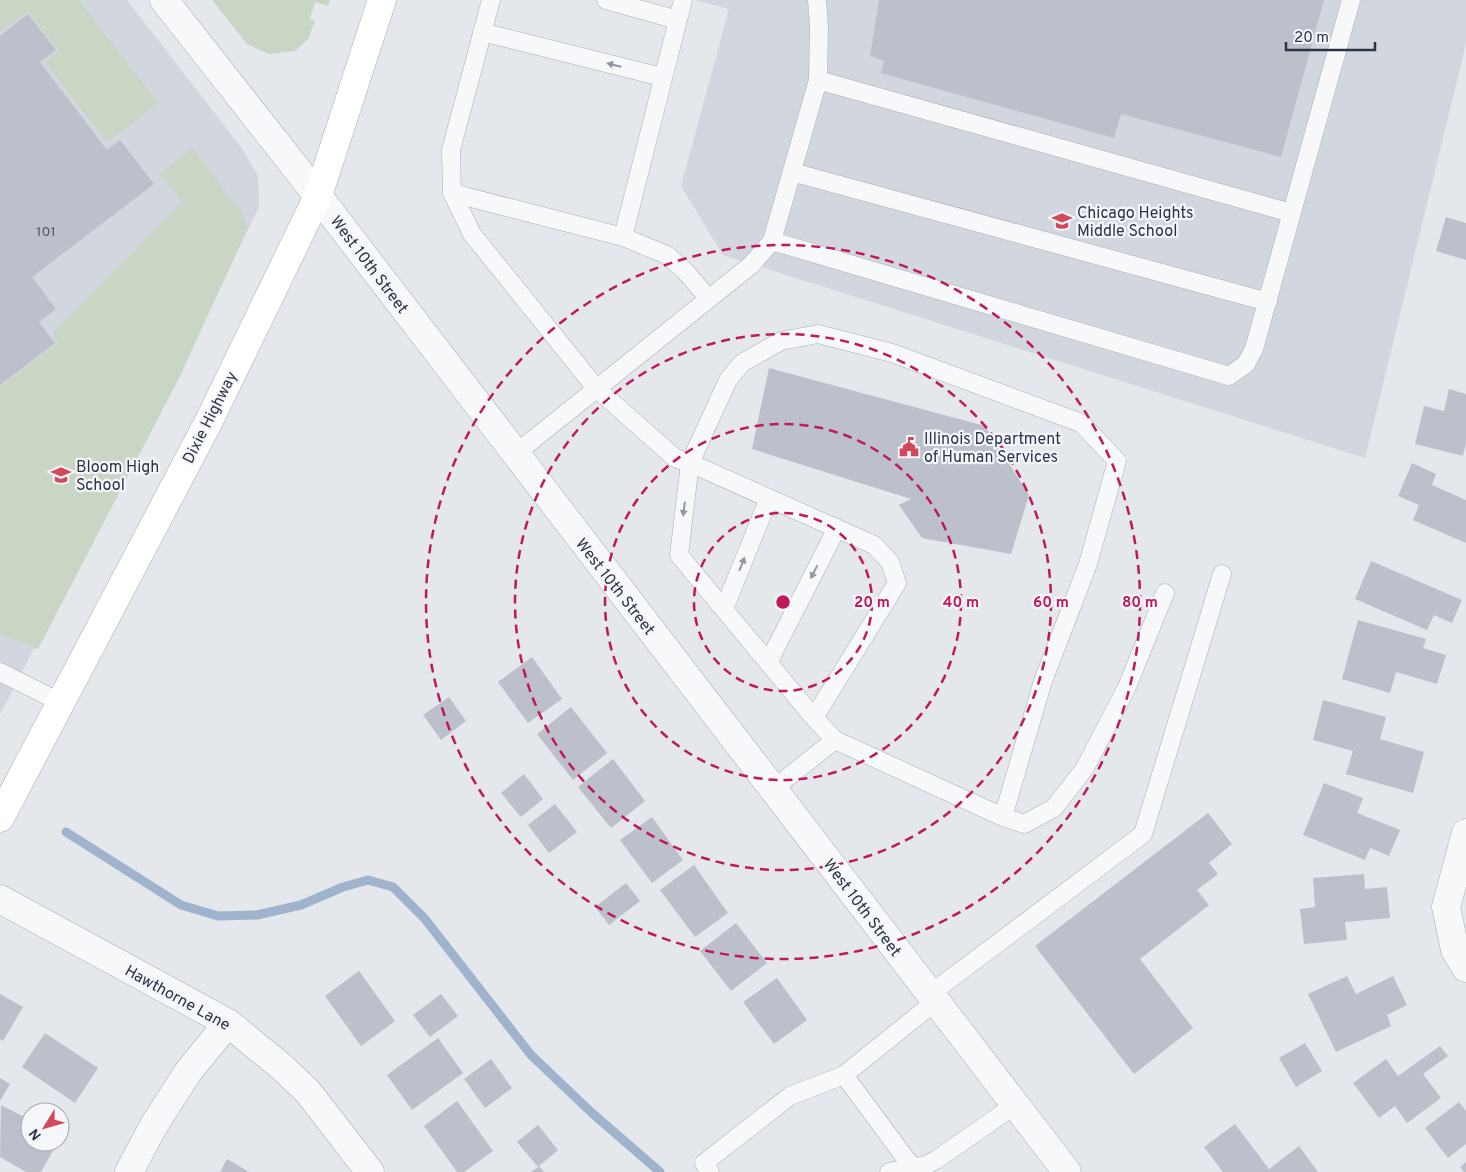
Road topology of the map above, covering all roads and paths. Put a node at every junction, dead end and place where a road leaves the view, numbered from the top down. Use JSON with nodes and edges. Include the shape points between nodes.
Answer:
{"nodes":[{"id":1,"x":164,"y":0,"type":"edge"},
{"id":2,"x":382,"y":0,"type":"edge"},
{"id":3,"x":491,"y":0,"type":"edge"},
{"id":4,"x":606,"y":0,"type":"edge"},
{"id":5,"x":683,"y":0,"type":"edge"},
{"id":6,"x":817,"y":0,"type":"edge"},
{"id":7,"x":1351,"y":0,"type":"edge"},
{"id":8,"x":678,"y":20,"type":"junction"},
{"id":9,"x":482,"y":32,"type":"junction"},
{"id":10,"x":662,"y":77,"type":"junction"},
{"id":11,"x":818,"y":80,"type":"junction"},
{"id":12,"x":792,"y":172,"type":"junction"},
{"id":13,"x":452,"y":193,"type":"junction"},
{"id":14,"x":318,"y":196,"type":"junction"},
{"id":15,"x":1291,"y":213,"type":"junction"},
{"id":16,"x":623,"y":237,"type":"junction"},
{"id":17,"x":772,"y":241,"type":"junction"},
{"id":18,"x":709,"y":298,"type":"junction"},
{"id":19,"x":1268,"y":302,"type":"junction"},
{"id":20,"x":596,"y":388,"type":"junction"},
{"id":21,"x":515,"y":454,"type":"junction"},
{"id":22,"x":690,"y":463,"type":"junction"},
{"id":23,"x":769,"y":498,"type":"junction"},
{"id":24,"x":837,"y":528,"type":"junction"},
{"id":25,"x":1222,"y":574,"type":"dead end"},
{"id":26,"x":1165,"y":593,"type":"dead end"},
{"id":27,"x":724,"y":609,"type":"junction"},
{"id":28,"x":769,"y":661,"type":"junction"},
{"id":29,"x":0,"y":672,"type":"edge"},
{"id":30,"x":60,"y":702,"type":"junction"},
{"id":31,"x":814,"y":718,"type":"junction"},
{"id":32,"x":835,"y":740,"type":"junction"},
{"id":33,"x":773,"y":789,"type":"junction"},
{"id":34,"x":1003,"y":817,"type":"junction"},
{"id":35,"x":0,"y":818,"type":"edge"},
{"id":36,"x":1466,"y":833,"type":"edge"},
{"id":37,"x":0,"y":899,"type":"edge"},
{"id":38,"x":1466,"y":968,"type":"edge"},
{"id":39,"x":933,"y":998,"type":"junction"},
{"id":40,"x":228,"y":1023,"type":"junction"},
{"id":41,"x":844,"y":1075,"type":"junction"},
{"id":42,"x":1015,"y":1104,"type":"junction"},
{"id":43,"x":922,"y":1168,"type":"edge"},
{"id":44,"x":129,"y":1172,"type":"edge"},
{"id":45,"x":370,"y":1172,"type":"edge"},
{"id":46,"x":710,"y":1172,"type":"edge"},
{"id":47,"x":889,"y":1172,"type":"edge"},
{"id":48,"x":1067,"y":1172,"type":"edge"}],
"edges":[{"from":1,"to":14,"type":"street","name":"West 10th Street"},
{"from":2,"to":14,"type":"main road","name":"Dixie Highway"},
{"from":3,"to":9,"type":"lane"},
{"from":4,"to":8,"type":"lane"},
{"from":5,"to":8,"type":"lane"},
{"from":6,"to":11,"type":"lane"},
{"from":7,"to":15,"type":"lane"},
{"from":8,"to":10,"type":"lane"},
{"from":10,"to":9,"type":"lane","one_way":true},
{"from":9,"to":13,"type":"lane","via":[[451,150]]},
{"from":10,"to":16,"type":"lane"},
{"from":11,"to":12,"type":"lane"},
{"from":11,"to":15,"type":"lane"},
{"from":12,"to":17,"type":"lane"},
{"from":12,"to":19,"type":"lane"},
{"from":13,"to":16,"type":"lane"},
{"from":13,"to":20,"type":"lane","via":[[472,234]]},
{"from":14,"to":21,"type":"street","name":"West 10th Street"},
{"from":14,"to":30,"type":"main road","name":"Dixie Highway","via":[[209,421]]},
{"from":15,"to":19,"type":"lane"},
{"from":16,"to":18,"type":"lane","via":[[667,255]]},
{"from":17,"to":18,"type":"lane","via":[[751,264]]},
{"from":17,"to":19,"type":"lane","via":[[1230,376],[1246,364],[1254,349]]},
{"from":18,"to":20,"type":"lane"},
{"from":20,"to":21,"type":"lane"},
{"from":20,"to":22,"type":"lane","via":[[675,458]]},
{"from":21,"to":33,"type":"street","name":"West 10th Street"},
{"from":22,"to":23,"type":"lane"},
{"from":22,"to":27,"type":"lane","one_way":true,"via":[[679,554]]},
{"from":22,"to":34,"type":"lane","via":[[728,380],[742,363],[781,341],[818,334],[892,353],[1081,423],[1116,461],[1088,564],[1043,681]]},
{"from":23,"to":24,"type":"lane"},
{"from":27,"to":23,"type":"lane","one_way":true},
{"from":24,"to":28,"type":"lane","one_way":true},
{"from":24,"to":31,"type":"lane","via":[[874,545],[890,562],[897,583]]},
{"from":25,"to":39,"type":"lane","via":[[1143,834]]},
{"from":26,"to":34,"type":"lane","via":[[1127,687],[1085,768],[1054,808],[1024,824]]},
{"from":27,"to":28,"type":"lane"},
{"from":28,"to":31,"type":"lane"},
{"from":29,"to":30,"type":"lane"},
{"from":30,"to":35,"type":"main road","name":"Dixie Highway"},
{"from":31,"to":32,"type":"lane"},
{"from":32,"to":33,"type":"lane"},
{"from":32,"to":34,"type":"lane"},
{"from":33,"to":39,"type":"street","name":"West 10th Street"},
{"from":36,"to":38,"type":"street","via":[[1446,907],[1455,950]]},
{"from":37,"to":40,"type":"street","name":"Hawthorne Lane"},
{"from":39,"to":41,"type":"lane"},
{"from":39,"to":42,"type":"street","name":"West 10th Street"},
{"from":40,"to":44,"type":"street","via":[[188,1072]]},
{"from":40,"to":45,"type":"street","name":"Hawthorne Lane","via":[[308,1092]]},
{"from":41,"to":43,"type":"lane"},
{"from":41,"to":46,"type":"lane","via":[[790,1096],[704,1163]]},
{"from":42,"to":43,"type":"lane"},
{"from":42,"to":48,"type":"street","name":"West 10th Street"},
{"from":43,"to":47,"type":"lane"}]}
